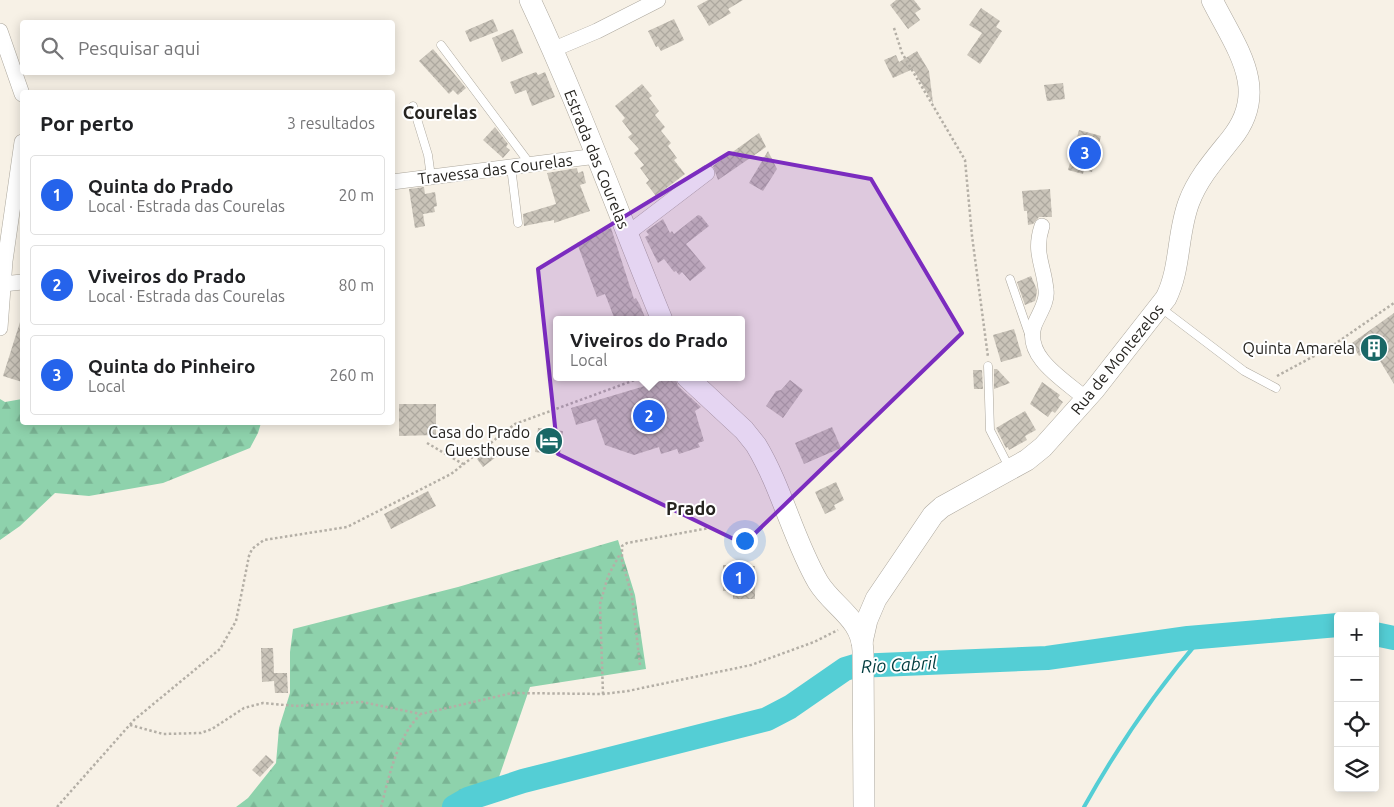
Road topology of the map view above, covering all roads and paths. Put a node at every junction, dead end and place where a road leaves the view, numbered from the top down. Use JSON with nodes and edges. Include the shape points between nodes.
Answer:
{"nodes":[{"id":1,"x":530,"y":0,"type":"edge"},
{"id":2,"x":658,"y":0,"type":"edge"},
{"id":3,"x":1212,"y":0,"type":"edge"},
{"id":4,"x":894,"y":28,"type":"dead end"},
{"id":5,"x":0,"y":31,"type":"edge"},
{"id":6,"x":441,"y":46,"type":"dead end"},
{"id":7,"x":552,"y":50,"type":"junction"},
{"id":8,"x":21,"y":90,"type":"edge"},
{"id":9,"x":413,"y":106,"type":"dead end"},
{"id":10,"x":597,"y":156,"type":"junction"},
{"id":11,"x":20,"y":157,"type":"edge"},
{"id":12,"x":530,"y":164,"type":"junction"},
{"id":13,"x":511,"y":167,"type":"junction"},
{"id":14,"x":707,"y":173,"type":"dead end"},
{"id":15,"x":431,"y":177,"type":"junction"},
{"id":16,"x":395,"y":182,"type":"edge"},
{"id":17,"x":518,"y":223,"type":"dead end"},
{"id":18,"x":1042,"y":226,"type":"dead end"},
{"id":19,"x":627,"y":234,"type":"junction"},
{"id":20,"x":1010,"y":279,"type":"dead end"},
{"id":21,"x":20,"y":282,"type":"edge"},
{"id":22,"x":3,"y":284,"type":"junction"},
{"id":23,"x":1394,"y":303,"type":"edge"},
{"id":24,"x":1159,"y":308,"type":"junction"},
{"id":25,"x":660,"y":316,"type":"edge"},
{"id":26,"x":0,"y":328,"type":"edge"},
{"id":27,"x":1033,"y":343,"type":"junction"},
{"id":28,"x":988,"y":366,"type":"joint"},
{"id":29,"x":632,"y":381,"type":"edge"},
{"id":30,"x":691,"y":381,"type":"edge"},
{"id":31,"x":1264,"y":383,"type":"junction"},
{"id":32,"x":1276,"y":388,"type":"dead end"},
{"id":33,"x":1086,"y":399,"type":"junction"},
{"id":34,"x":427,"y":443,"type":"dead end"},
{"id":35,"x":463,"y":464,"type":"junction"},
{"id":36,"x":1010,"y":469,"type":"junction"},
{"id":37,"x":709,"y":528,"type":"dead end"},
{"id":38,"x":621,"y":553,"type":"junction"},
{"id":39,"x":866,"y":610,"type":"junction"},
{"id":40,"x":640,"y":665,"type":"dead end"},
{"id":41,"x":603,"y":694,"type":"junction"},
{"id":42,"x":422,"y":714,"type":"junction"},
{"id":43,"x":130,"y":725,"type":"junction"},
{"id":44,"x":57,"y":807,"type":"edge"},
{"id":45,"x":381,"y":807,"type":"edge"},
{"id":46,"x":864,"y":807,"type":"edge"}],
"edges":[{"from":1,"to":7,"type":"main road","name":"Estrada das Courelas"},
{"from":2,"to":7,"type":"street"},
{"from":3,"to":24,"type":"main road","name":"Rua de Montezelos","via":[[1245,68],[1250,102],[1242,124],[1205,172],[1190,200],[1172,282]]},
{"from":4,"to":28,"type":"path","via":[[902,53],[965,160]]},
{"from":5,"to":8,"type":"street"},
{"from":6,"to":12,"type":"lane"},
{"from":7,"to":10,"type":"main road","name":"Estrada das Courelas"},
{"from":9,"to":15,"type":"lane"},
{"from":10,"to":12,"type":"street","name":"Travessa das Courelas"},
{"from":10,"to":19,"type":"main road","name":"Estrada das Courelas"},
{"from":11,"to":22,"type":"street"},
{"from":12,"to":13,"type":"street","name":"Travessa das Courelas"},
{"from":13,"to":15,"type":"street","name":"Travessa das Courelas"},
{"from":13,"to":17,"type":"lane"},
{"from":14,"to":19,"type":"street"},
{"from":15,"to":16,"type":"street","name":"Travessa das Courelas"},
{"from":18,"to":27,"type":"street","via":[[1037,250],[1046,294],[1034,325]]},
{"from":19,"to":25,"type":"main road","name":"Estrada das Courelas"},
{"from":20,"to":27,"type":"lane"},
{"from":21,"to":22,"type":"street"},
{"from":22,"to":26,"type":"street"},
{"from":23,"to":31,"type":"path","via":[[1329,348]]},
{"from":24,"to":31,"type":"lane"},
{"from":24,"to":33,"type":"main road","name":"Rua de Montezelos"},
{"from":27,"to":33,"type":"street","via":[[1041,359]]},
{"from":28,"to":36,"type":"lane","via":[[990,430]]},
{"from":29,"to":35,"type":"path","via":[[519,422]]},
{"from":30,"to":39,"type":"main road","via":[[756,445],[816,578],[832,597]]},
{"from":31,"to":32,"type":"lane"},
{"from":33,"to":36,"type":"main road","name":"Rua de Montezelos","via":[[1039,451]]},
{"from":34,"to":35,"type":"path"},
{"from":35,"to":43,"type":"path","via":[[451,474],[346,527],[258,543],[249,556],[236,621],[220,649]]},
{"from":36,"to":39,"type":"main road","name":"Rua de Montezelos","via":[[933,515]]},
{"from":37,"to":38,"type":"path","via":[[627,543],[622,546]]},
{"from":38,"to":40,"type":"path","via":[[632,596]]},
{"from":38,"to":41,"type":"path","via":[[605,584],[600,604]]},
{"from":39,"to":41,"type":"path","via":[[814,642],[750,665]]},
{"from":39,"to":46,"type":"main road","via":[[863,646]]},
{"from":41,"to":42,"type":"path","via":[[512,693]]},
{"from":42,"to":43,"type":"path","via":[[362,702],[296,706],[262,703],[244,708],[201,733],[163,734]]},
{"from":42,"to":45,"type":"path","via":[[406,731]]},
{"from":43,"to":44,"type":"path"}]}
